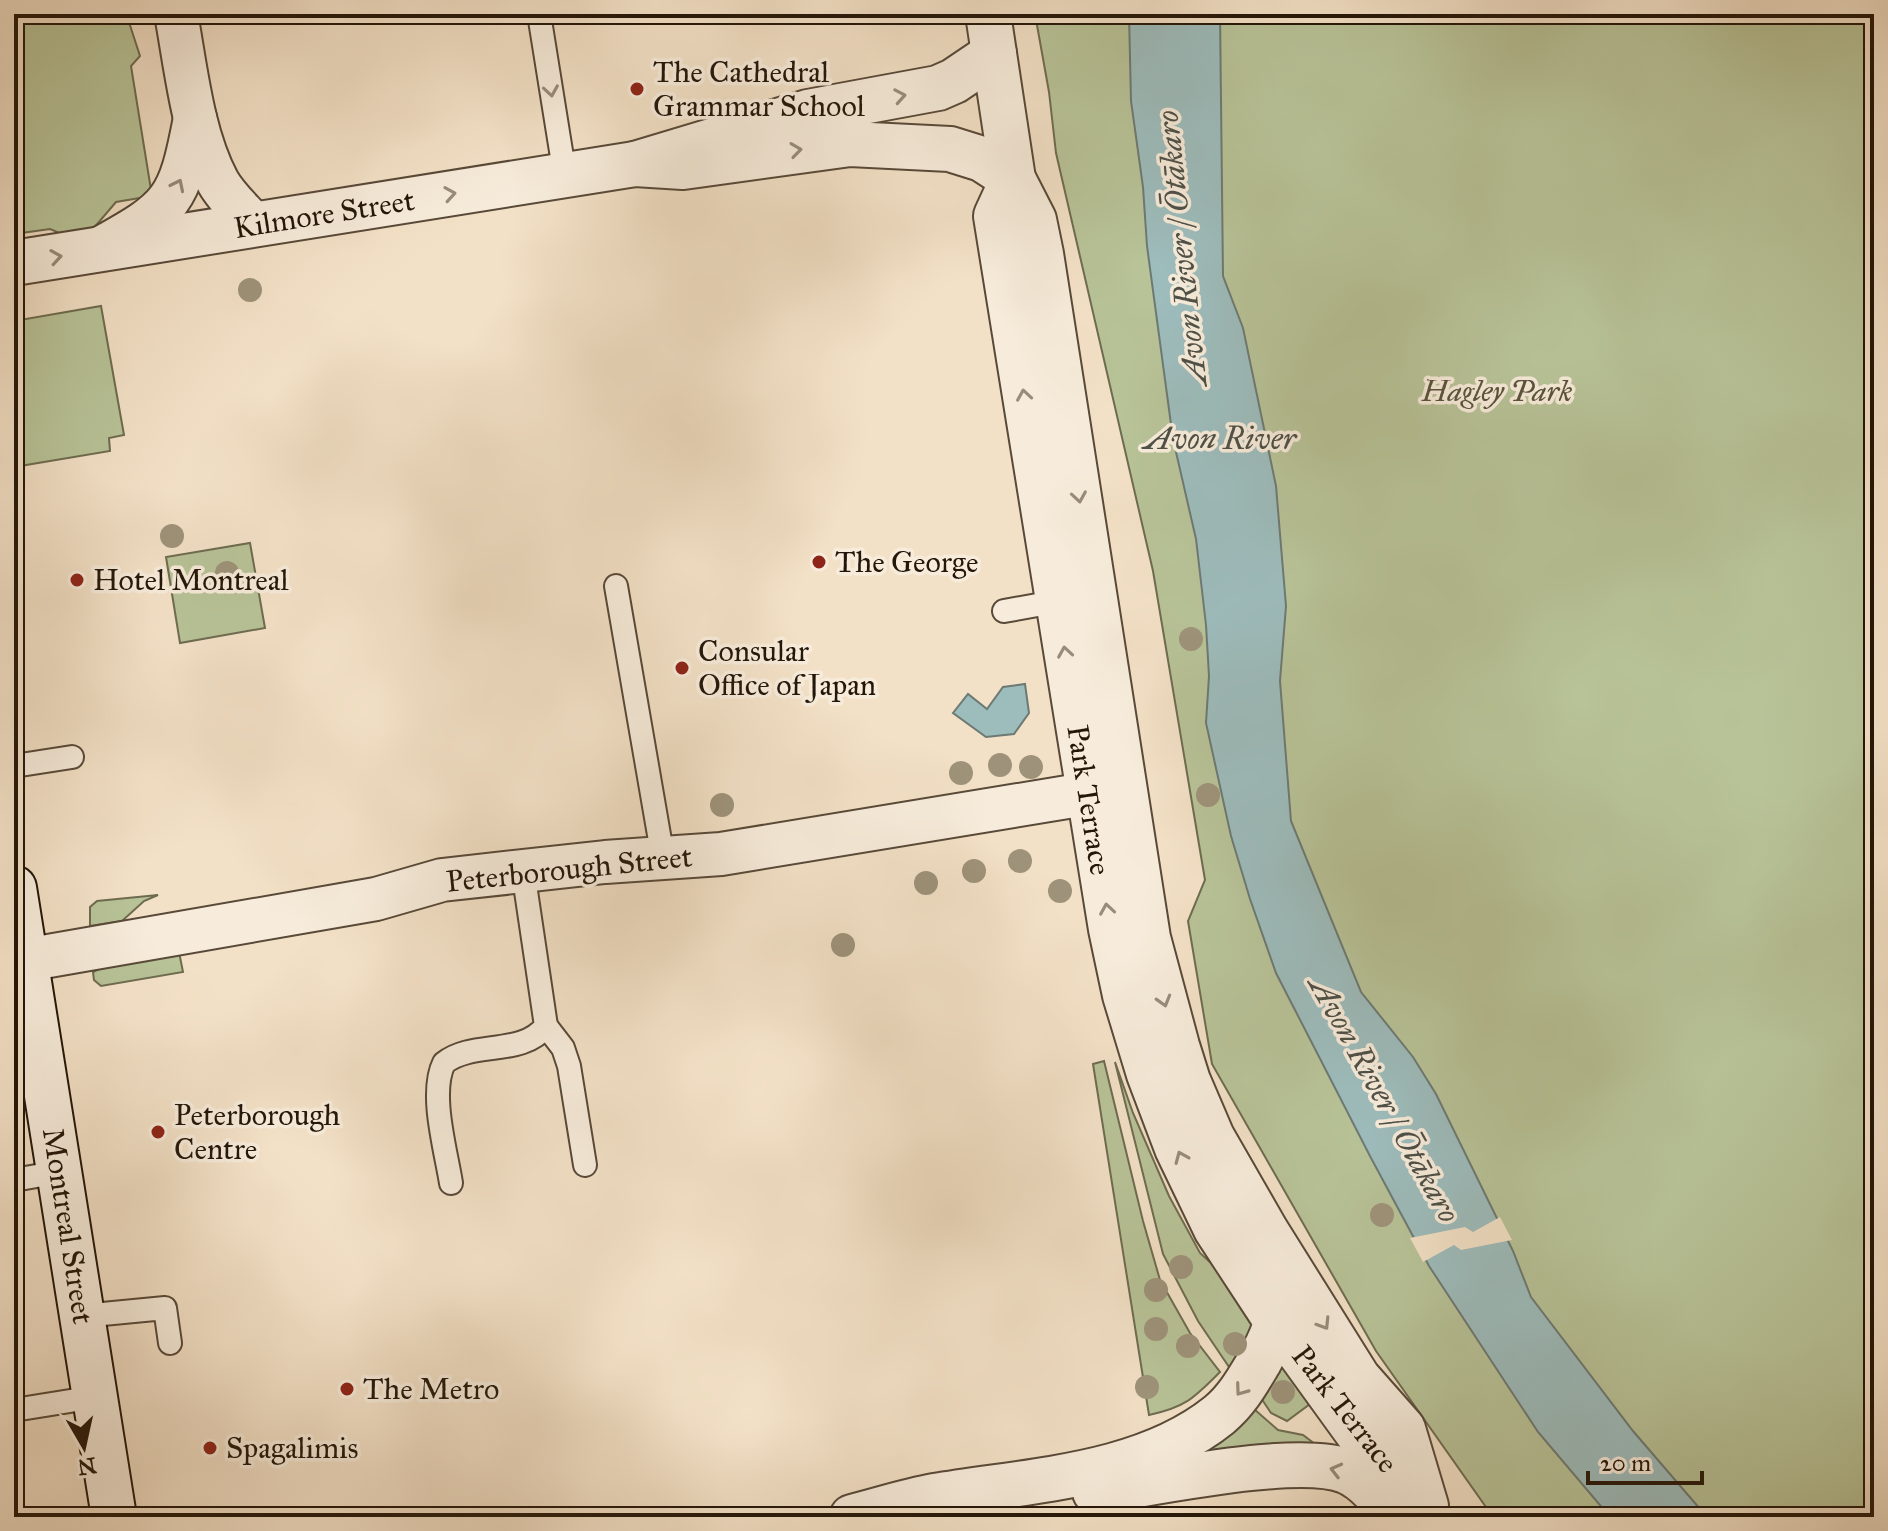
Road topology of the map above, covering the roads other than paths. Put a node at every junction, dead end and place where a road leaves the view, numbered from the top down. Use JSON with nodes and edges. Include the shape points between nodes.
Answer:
{"nodes":[{"id":1,"x":176,"y":14,"type":"edge"},
{"id":2,"x":539,"y":14,"type":"edge"},
{"id":3,"x":991,"y":34,"type":"edge"},
{"id":4,"x":195,"y":117,"type":"junction"},
{"id":5,"x":635,"y":164,"type":"junction"},
{"id":6,"x":565,"y":176,"type":"junction"},
{"id":7,"x":1013,"y":179,"type":"junction"},
{"id":8,"x":254,"y":225,"type":"junction"},
{"id":9,"x":98,"y":250,"type":"junction"},
{"id":10,"x":14,"y":263,"type":"edge"},
{"id":11,"x":616,"y":586,"type":"dead end"},
{"id":12,"x":1076,"y":598,"type":"junction"},
{"id":13,"x":1004,"y":611,"type":"dead end"},
{"id":14,"x":72,"y":757,"type":"dead end"},
{"id":15,"x":14,"y":766,"type":"edge"},
{"id":16,"x":1107,"y":790,"type":"junction"},
{"id":17,"x":663,"y":858,"type":"junction"},
{"id":18,"x":523,"y":871,"type":"junction"},
{"id":19,"x":14,"y":888,"type":"edge"},
{"id":20,"x":20,"y":961,"type":"edge"},
{"id":21,"x":546,"y":1026,"type":"junction"},
{"id":22,"x":1212,"y":1137,"type":"junction"},
{"id":23,"x":585,"y":1165,"type":"dead end"},
{"id":24,"x":59,"y":1172,"type":"junction"},
{"id":25,"x":14,"y":1180,"type":"edge"},
{"id":26,"x":451,"y":1183,"type":"dead end"},
{"id":27,"x":82,"y":1316,"type":"junction"},
{"id":28,"x":1277,"y":1321,"type":"junction"},
{"id":29,"x":170,"y":1343,"type":"dead end"},
{"id":30,"x":95,"y":1397,"type":"junction"},
{"id":31,"x":14,"y":1410,"type":"edge"},
{"id":32,"x":1418,"y":1513,"type":"edge"},
{"id":33,"x":114,"y":1517,"type":"edge"},
{"id":34,"x":852,"y":1517,"type":"edge"},
{"id":35,"x":921,"y":1517,"type":"edge"}],
"edges":[{"from":1,"to":4,"type":"street"},
{"from":2,"to":6,"type":"lane","one_way":true},
{"from":5,"to":3,"type":"street","name":"Kilmore Street","one_way":true,"via":[[808,112],[938,88],[954,81]]},
{"from":3,"to":7,"type":"street"},
{"from":4,"to":8,"type":"street","via":[[219,183]]},
{"from":9,"to":4,"type":"street","one_way":true,"via":[[163,209],[175,193]]},
{"from":5,"to":6,"type":"street","name":"Kilmore Street"},
{"from":5,"to":7,"type":"street","name":"Kilmore Street","one_way":true,"via":[[683,167],[873,144],[950,149],[982,159]]},
{"from":8,"to":6,"type":"street","name":"Kilmore Street","one_way":true},
{"from":7,"to":12,"type":"street","name":"Park Terrace","one_way":true,"via":[[1034,220],[1041,254]]},
{"from":12,"to":7,"type":"street","name":"Park Terrace","one_way":true,"via":[[996,216]]},
{"from":8,"to":9,"type":"street","name":"Kilmore Street"},
{"from":10,"to":9,"type":"street","name":"Kilmore Street","one_way":true},
{"from":11,"to":17,"type":"lane"},
{"from":12,"to":13,"type":"lane"},
{"from":12,"to":16,"type":"street","name":"Park Terrace"},
{"from":14,"to":15,"type":"lane"},
{"from":16,"to":17,"type":"street","name":"Peterborough Street","via":[[721,854]]},
{"from":16,"to":22,"type":"street","name":"Park Terrace","one_way":true,"via":[[1188,1081]]},
{"from":28,"to":16,"type":"street","name":"Park Terrace","one_way":true,"via":[[1203,1205],[1149,1074],[1119,969]]},
{"from":17,"to":18,"type":"street","name":"Peterborough Street"},
{"from":18,"to":20,"type":"street","name":"Peterborough Street","via":[[442,880],[376,899]]},
{"from":18,"to":21,"type":"lane"},
{"from":19,"to":20,"type":"street","name":"Montreal Street"},
{"from":20,"to":24,"type":"street","name":"Montreal Street"},
{"from":21,"to":23,"type":"lane","via":[[569,1066]]},
{"from":21,"to":26,"type":"lane","via":[[523,1041],[463,1051],[444,1063],[438,1082]]},
{"from":22,"to":28,"type":"street","via":[[1220,1183],[1275,1277]]},
{"from":22,"to":32,"type":"street","name":"Park Terrace","one_way":true,"via":[[1358,1378],[1403,1429]]},
{"from":24,"to":25,"type":"lane"},
{"from":24,"to":27,"type":"street","name":"Montreal Street"},
{"from":27,"to":29,"type":"lane","via":[[165,1308]]},
{"from":27,"to":30,"type":"street","name":"Montreal Street"},
{"from":28,"to":32,"type":"street","name":"Park Terrace"},
{"from":28,"to":34,"type":"street","one_way":true,"via":[[1243,1390],[1198,1430],[1162,1448],[1075,1473],[931,1497]]},
{"from":30,"to":31,"type":"lane"},
{"from":30,"to":33,"type":"street","name":"Montreal Street"},
{"from":32,"to":35,"type":"street","one_way":true,"via":[[1348,1472],[1297,1466]]}]}
